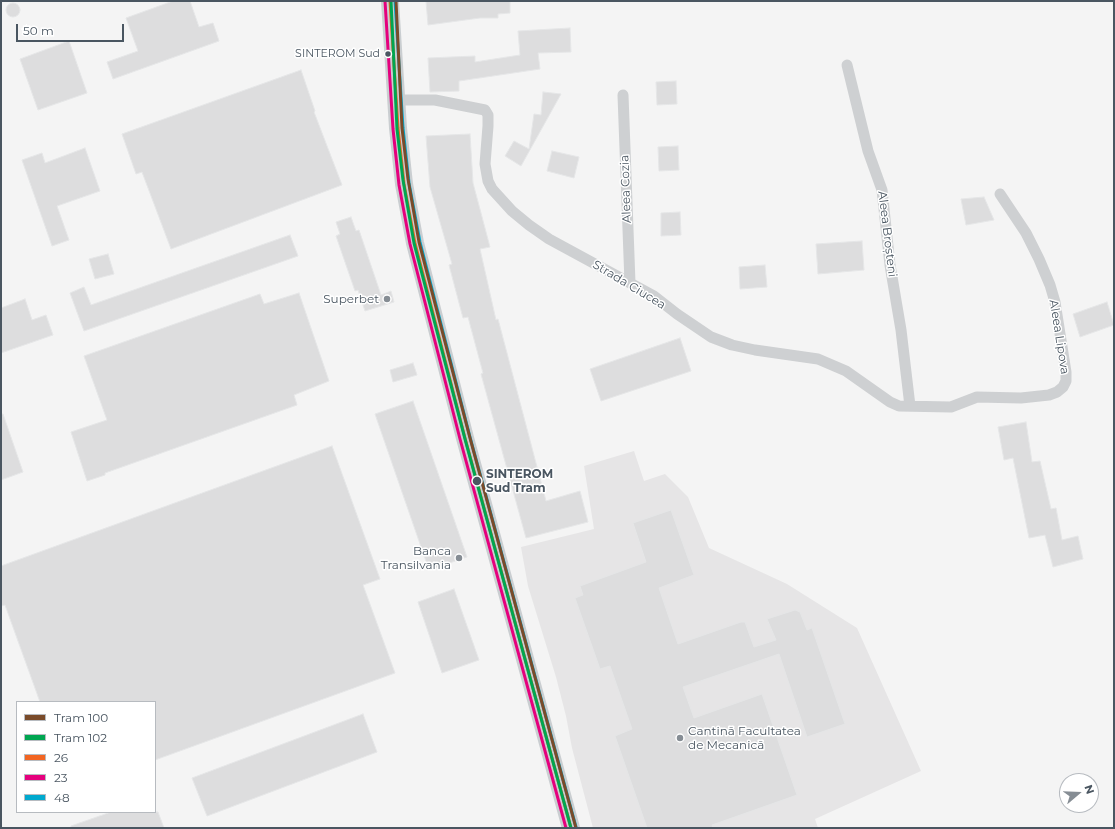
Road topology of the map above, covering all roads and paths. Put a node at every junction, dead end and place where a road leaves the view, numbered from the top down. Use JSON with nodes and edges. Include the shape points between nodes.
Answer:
{"nodes":[{"id":1,"x":390,"y":1,"type":"edge"},
{"id":2,"x":847,"y":65,"type":"dead end"},
{"id":3,"x":623,"y":95,"type":"dead end"},
{"id":4,"x":396,"y":100,"type":"junction"},
{"id":5,"x":1000,"y":194,"type":"dead end"},
{"id":6,"x":630,"y":283,"type":"junction"},
{"id":7,"x":961,"y":404,"type":"joint"},
{"id":8,"x":910,"y":406,"type":"junction"},
{"id":9,"x":571,"y":828,"type":"edge"}],
"edges":[{"from":1,"to":4,"type":"main road"},
{"from":2,"to":8,"type":"street","name":"Aleea Broșteni","via":[[868,151],[882,190]]},
{"from":3,"to":6,"type":"street","name":"Aleea Cozia"},
{"from":4,"to":6,"type":"street","name":"Strada Ciucea","via":[[436,100],[485,110],[488,115],[486,173],[492,189],[501,200],[549,239]]},
{"from":4,"to":9,"type":"main road","via":[[404,184],[414,243]]},
{"from":5,"to":7,"type":"street","name":"Aleea Lipova","via":[[1026,233],[1050,285],[1055,302],[1066,381],[1057,392],[1049,395],[1021,398],[977,397]]},
{"from":6,"to":8,"type":"street","name":"Strada Ciucea","via":[[654,296],[711,337],[755,350],[818,359],[846,371],[890,402],[899,406]]},
{"from":7,"to":8,"type":"street","name":"Strada Ciucea","via":[[941,408]]}]}
